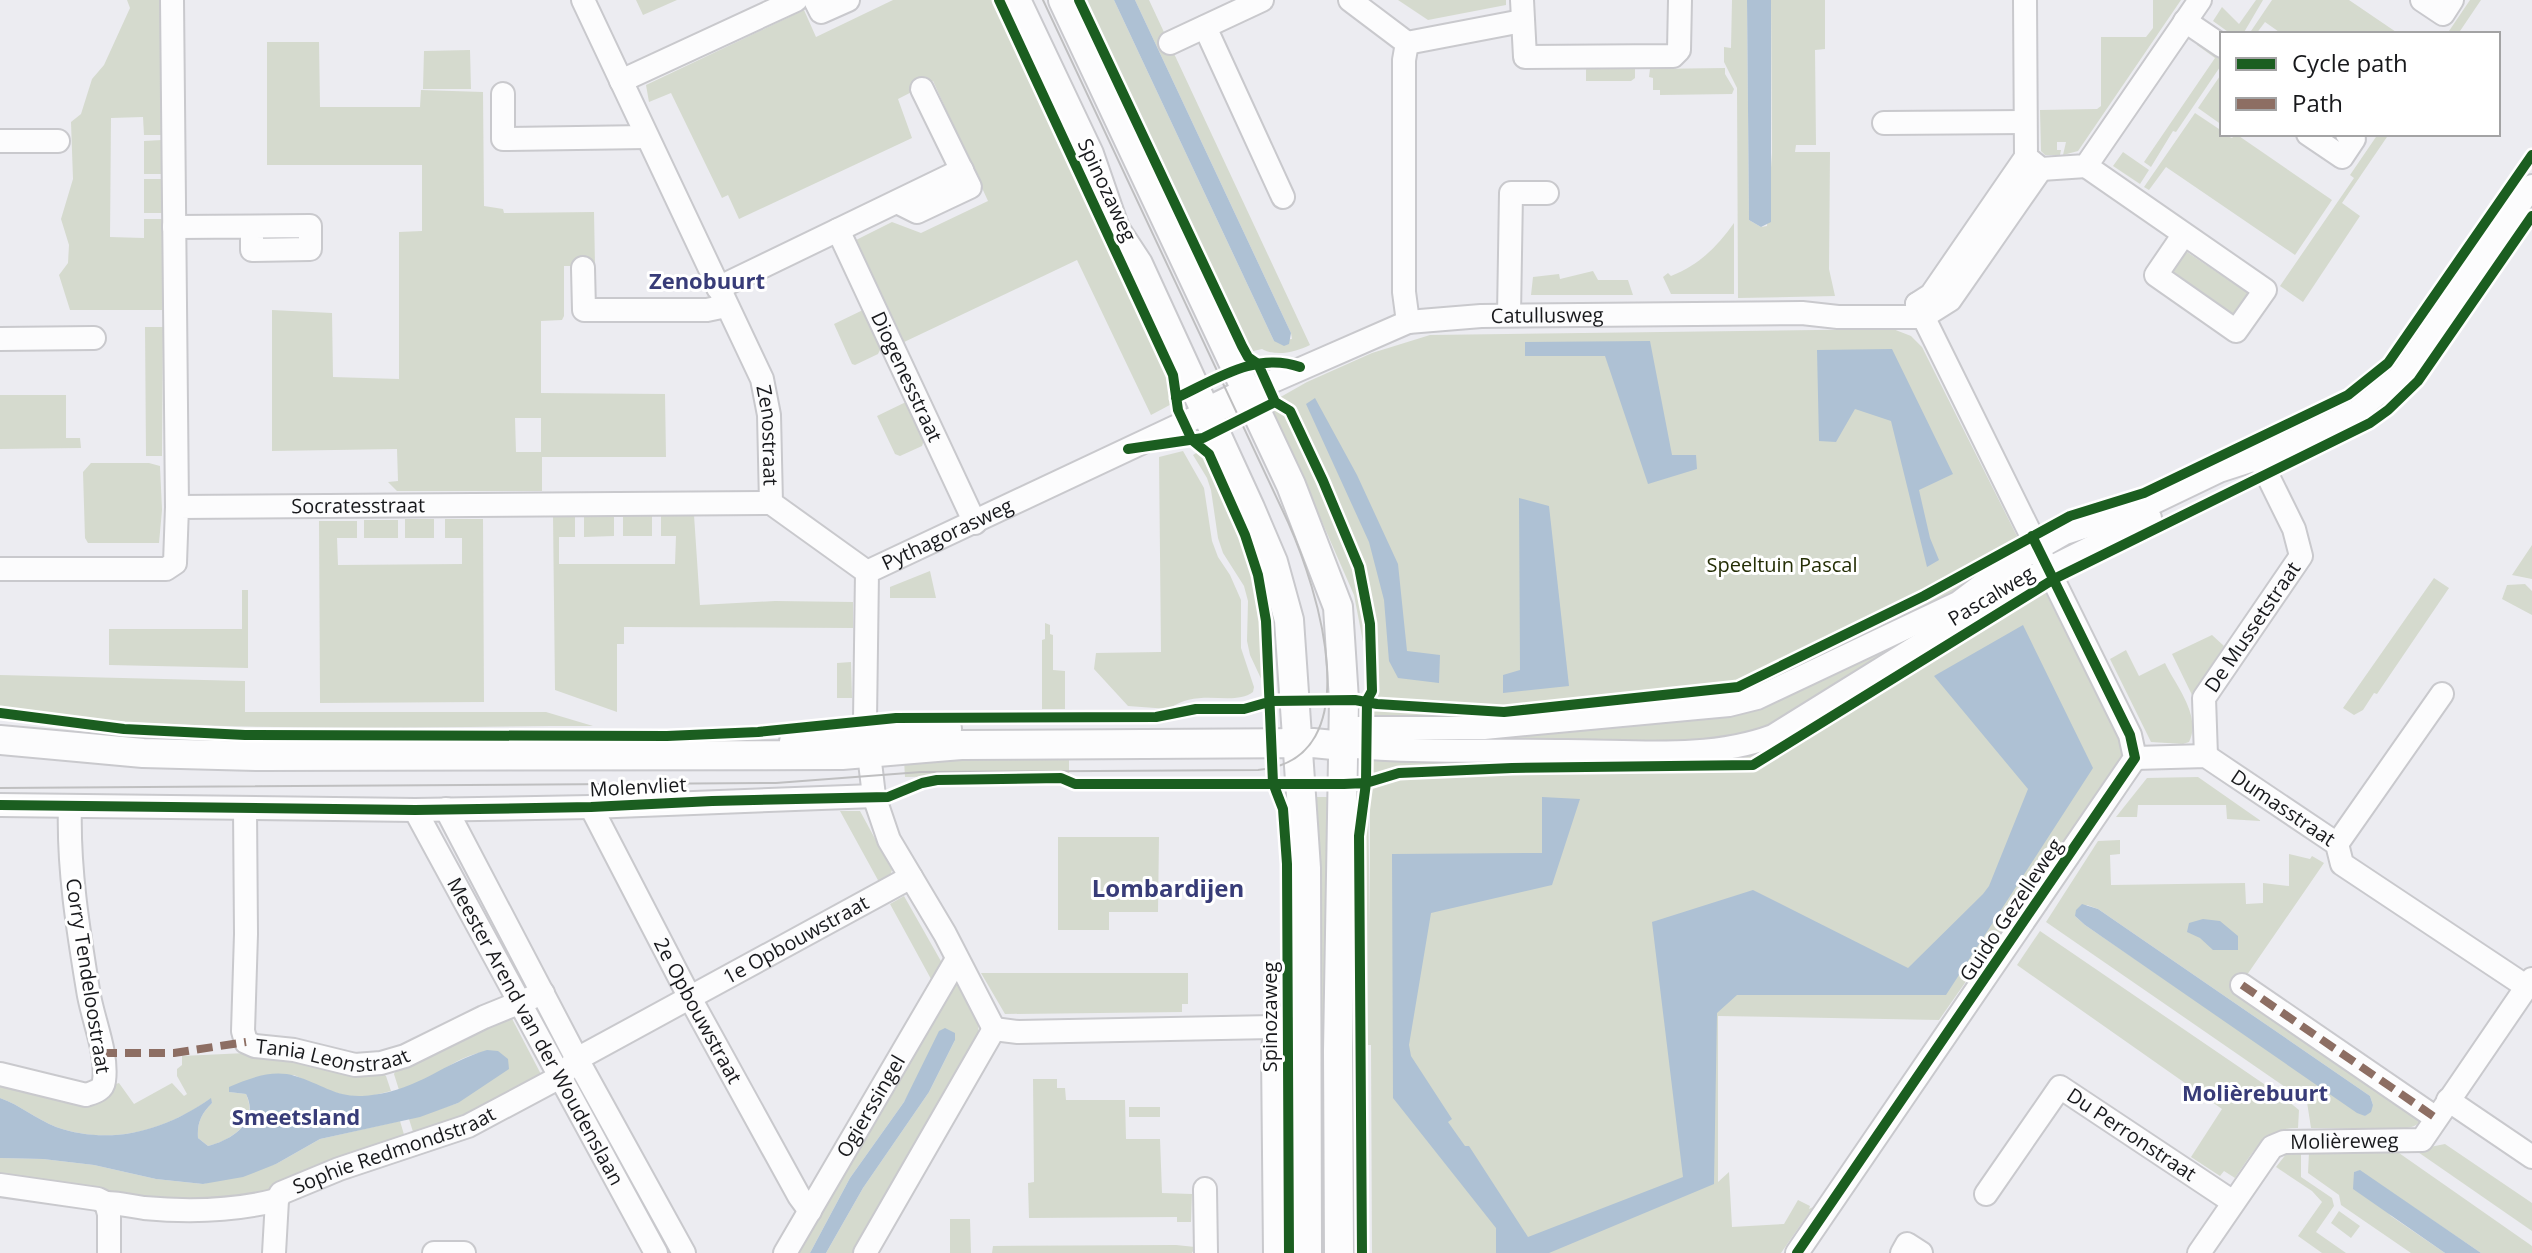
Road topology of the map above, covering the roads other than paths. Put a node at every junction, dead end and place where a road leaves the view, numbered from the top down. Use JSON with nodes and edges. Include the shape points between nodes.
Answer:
{"nodes":[{"id":1,"x":172,"y":0,"type":"edge"},
{"id":2,"x":583,"y":0,"type":"edge"},
{"id":3,"x":796,"y":0,"type":"edge"},
{"id":4,"x":815,"y":0,"type":"edge"},
{"id":5,"x":848,"y":0,"type":"edge"},
{"id":6,"x":1016,"y":0,"type":"edge"},
{"id":7,"x":1063,"y":0,"type":"edge"},
{"id":8,"x":1262,"y":0,"type":"edge"},
{"id":9,"x":1350,"y":0,"type":"edge"},
{"id":10,"x":1680,"y":0,"type":"edge"},
{"id":11,"x":2025,"y":0,"type":"edge"},
{"id":12,"x":2200,"y":0,"type":"edge"},
{"id":13,"x":2422,"y":0,"type":"edge"},
{"id":14,"x":2452,"y":0,"type":"edge"},
{"id":15,"x":1522,"y":10,"type":"edge"},
{"id":16,"x":2185,"y":21,"type":"junction"},
{"id":17,"x":1205,"y":27,"type":"junction"},
{"id":18,"x":1170,"y":43,"type":"dead end"},
{"id":19,"x":1407,"y":43,"type":"junction"},
{"id":20,"x":2220,"y":45,"type":"edge"},
{"id":21,"x":621,"y":81,"type":"junction"},
{"id":22,"x":922,"y":89,"type":"dead end"},
{"id":23,"x":503,"y":94,"type":"dead end"},
{"id":24,"x":2025,"y":122,"type":"junction"},
{"id":25,"x":1884,"y":123,"type":"dead end"},
{"id":26,"x":2311,"y":136,"type":"edge"},
{"id":27,"x":2350,"y":136,"type":"edge"},
{"id":28,"x":647,"y":137,"type":"junction"},
{"id":29,"x":0,"y":141,"type":"edge"},
{"id":30,"x":58,"y":141,"type":"dead end"},
{"id":31,"x":2033,"y":163,"type":"junction"},
{"id":32,"x":2086,"y":166,"type":"junction"},
{"id":33,"x":2532,"y":186,"type":"edge"},
{"id":34,"x":1547,"y":193,"type":"dead end"},
{"id":35,"x":1283,"y":197,"type":"dead end"},
{"id":36,"x":174,"y":227,"type":"junction"},
{"id":37,"x":252,"y":227,"type":"dead end"},
{"id":38,"x":838,"y":230,"type":"junction"},
{"id":39,"x":2184,"y":234,"type":"junction"},
{"id":40,"x":583,"y":268,"type":"dead end"},
{"id":41,"x":722,"y":297,"type":"junction"},
{"id":42,"x":1920,"y":310,"type":"junction"},
{"id":43,"x":1509,"y":315,"type":"junction"},
{"id":44,"x":1408,"y":322,"type":"junction"},
{"id":45,"x":94,"y":338,"type":"dead end"},
{"id":46,"x":0,"y":339,"type":"edge"},
{"id":47,"x":1248,"y":392,"type":"junction"},
{"id":48,"x":1205,"y":413,"type":"junction"},
{"id":49,"x":2259,"y":458,"type":"junction"},
{"id":50,"x":771,"y":503,"type":"junction"},
{"id":51,"x":177,"y":507,"type":"junction"},
{"id":52,"x":975,"y":523,"type":"junction"},
{"id":53,"x":2035,"y":542,"type":"junction"},
{"id":54,"x":0,"y":569,"type":"edge"},
{"id":55,"x":2048,"y":569,"type":"junction"},
{"id":56,"x":867,"y":572,"type":"junction"},
{"id":57,"x":2442,"y":694,"type":"dead end"},
{"id":58,"x":1298,"y":734,"type":"junction"},
{"id":59,"x":1344,"y":737,"type":"junction"},
{"id":60,"x":0,"y":740,"type":"edge"},
{"id":61,"x":867,"y":742,"type":"junction"},
{"id":62,"x":2206,"y":756,"type":"junction"},
{"id":63,"x":2135,"y":758,"type":"junction"},
{"id":64,"x":874,"y":796,"type":"junction"},
{"id":65,"x":0,"y":805,"type":"edge"},
{"id":66,"x":70,"y":806,"type":"junction"},
{"id":67,"x":591,"y":807,"type":"junction"},
{"id":68,"x":245,"y":809,"type":"junction"},
{"id":69,"x":446,"y":809,"type":"junction"},
{"id":70,"x":415,"y":810,"type":"junction"},
{"id":71,"x":2337,"y":844,"type":"junction"},
{"id":72,"x":911,"y":877,"type":"junction"},
{"id":73,"x":957,"y":959,"type":"junction"},
{"id":74,"x":2529,"y":983,"type":"edge"},
{"id":75,"x":2242,"y":985,"type":"dead end"},
{"id":76,"x":1306,"y":992,"type":"junction"},
{"id":77,"x":543,"y":993,"type":"junction"},
{"id":78,"x":690,"y":998,"type":"junction"},
{"id":79,"x":518,"y":1002,"type":"junction"},
{"id":80,"x":1275,"y":1027,"type":"junction"},
{"id":81,"x":994,"y":1029,"type":"junction"},
{"id":82,"x":577,"y":1059,"type":"junction"},
{"id":83,"x":0,"y":1074,"type":"edge"},
{"id":84,"x":560,"y":1077,"type":"junction"},
{"id":85,"x":2442,"y":1109,"type":"junction"},
{"id":86,"x":2532,"y":1157,"type":"edge"},
{"id":87,"x":0,"y":1185,"type":"edge"},
{"id":88,"x":1205,"y":1189,"type":"dead end"},
{"id":89,"x":1986,"y":1194,"type":"dead end"},
{"id":90,"x":277,"y":1200,"type":"junction"},
{"id":91,"x":2233,"y":1202,"type":"junction"},
{"id":92,"x":106,"y":1203,"type":"junction"},
{"id":93,"x":810,"y":1211,"type":"junction"},
{"id":94,"x":109,"y":1253,"type":"edge"},
{"id":95,"x":274,"y":1253,"type":"edge"},
{"id":96,"x":434,"y":1253,"type":"edge"},
{"id":97,"x":464,"y":1253,"type":"edge"},
{"id":98,"x":656,"y":1253,"type":"edge"},
{"id":99,"x":684,"y":1253,"type":"edge"},
{"id":100,"x":785,"y":1253,"type":"edge"},
{"id":101,"x":865,"y":1253,"type":"edge"},
{"id":102,"x":1206,"y":1253,"type":"edge"},
{"id":103,"x":1275,"y":1253,"type":"edge"},
{"id":104,"x":1307,"y":1253,"type":"edge"},
{"id":105,"x":1339,"y":1253,"type":"edge"},
{"id":106,"x":1797,"y":1253,"type":"edge"},
{"id":107,"x":1902,"y":1253,"type":"edge"},
{"id":108,"x":1921,"y":1253,"type":"edge"},
{"id":109,"x":2199,"y":1253,"type":"edge"}],
"edges":[{"from":1,"to":36,"type":"street"},
{"from":2,"to":21,"type":"street","name":"Zenostraat"},
{"from":3,"to":21,"type":"street"},
{"from":4,"to":5,"type":"street","via":[[821,12]]},
{"from":6,"to":48,"type":"main road","name":"Spinozaweg","via":[[1089,154],[1115,229],[1138,264]]},
{"from":7,"to":47,"type":"main road","name":"Spinozaweg"},
{"from":8,"to":17,"type":"street"},
{"from":9,"to":19,"type":"street"},
{"from":10,"to":15,"type":"street","via":[[1679,50],[1673,56],[1525,57]]},
{"from":11,"to":24,"type":"street"},
{"from":12,"to":16,"type":"street"},
{"from":13,"to":14,"type":"street","via":[[2443,14]]},
{"from":15,"to":19,"type":"street"},
{"from":16,"to":20,"type":"street"},
{"from":16,"to":32,"type":"street"},
{"from":17,"to":18,"type":"street"},
{"from":17,"to":35,"type":"street"},
{"from":19,"to":44,"type":"street"},
{"from":21,"to":28,"type":"street","name":"Zenostraat"},
{"from":22,"to":38,"type":"street","via":[[962,170]]},
{"from":23,"to":28,"type":"street","via":[[503,139]]},
{"from":24,"to":25,"type":"street"},
{"from":24,"to":31,"type":"street"},
{"from":26,"to":27,"type":"street","via":[[2342,157],[2354,139]]},
{"from":28,"to":41,"type":"street","name":"Zenostraat"},
{"from":29,"to":30,"type":"street"},
{"from":31,"to":32,"type":"street"},
{"from":31,"to":42,"type":"street"},
{"from":32,"to":39,"type":"street"},
{"from":33,"to":49,"type":"street","name":"Pascalweg","via":[[2402,375],[2357,411]]},
{"from":34,"to":43,"type":"street","via":[[1511,193]]},
{"from":36,"to":37,"type":"street"},
{"from":36,"to":51,"type":"street"},
{"from":38,"to":41,"type":"street"},
{"from":38,"to":52,"type":"street","name":"Diogenesstraat"},
{"from":39,"to":39,"type":"street","via":[[2156,275],[2236,331],[2265,290]]},
{"from":40,"to":41,"type":"street","via":[[584,310],[707,310]]},
{"from":41,"to":50,"type":"street","name":"Zenostraat","via":[[762,379],[769,415]]},
{"from":42,"to":43,"type":"street","name":"Catullusweg","via":[[1831,304],[1802,313]]},
{"from":42,"to":53,"type":"street"},
{"from":43,"to":44,"type":"street","name":"Catullusweg"},
{"from":44,"to":47,"type":"street","name":"Catullusweg"},
{"from":45,"to":46,"type":"street"},
{"from":47,"to":48,"type":"main road","name":"Catullusweg"},
{"from":47,"to":59,"type":"main road","name":"Spinozaweg","via":[[1338,607]]},
{"from":48,"to":52,"type":"street","name":"Pythagorasweg"},
{"from":48,"to":58,"type":"main road","name":"Spinozaweg","via":[[1273,562],[1289,620]]},
{"from":49,"to":53,"type":"street","name":"Pascalweg","via":[[2140,509]]},
{"from":49,"to":55,"type":"street","name":"Pascalweg","via":[[2241,472]]},
{"from":49,"to":62,"type":"street","name":"De Mussetstraat","via":[[2294,529],[2301,556],[2204,698]]},
{"from":50,"to":51,"type":"street","name":"Socratesstraat"},
{"from":50,"to":56,"type":"street","name":"Zenostraat"},
{"from":51,"to":54,"type":"street","via":[[175,563],[166,569]]},
{"from":52,"to":56,"type":"street","name":"Pythagorasweg"},
{"from":53,"to":55,"type":"street"},
{"from":53,"to":59,"type":"street","name":"Pascalweg","via":[[1958,603],[1743,702]]},
{"from":55,"to":59,"type":"street","name":"Pascalweg","via":[[1773,736],[1749,745],[1624,751]]},
{"from":55,"to":63,"type":"street","via":[[2130,735]]},
{"from":56,"to":61,"type":"street","name":"Pythagorasweg"},
{"from":57,"to":71,"type":"street"},
{"from":58,"to":59,"type":"main road","name":"Molenvliet"},
{"from":58,"to":61,"type":"main road","name":"Molenvliet","via":[[961,745]]},
{"from":58,"to":76,"type":"main road","name":"Spinozaweg"},
{"from":59,"to":105,"type":"main road","name":"Spinozaweg"},
{"from":60,"to":61,"type":"main road","name":"Molenvliet","via":[[206,755],[774,756]]},
{"from":61,"to":64,"type":"street","name":"Pythagorasweg"},
{"from":62,"to":63,"type":"street"},
{"from":62,"to":71,"type":"street","name":"Dumasstraat"},
{"from":63,"to":106,"type":"street","name":"Guido Gezelleweg"},
{"from":64,"to":67,"type":"street","name":"Molenvliet"},
{"from":64,"to":72,"type":"street","name":"Pythagorasweg","via":[[889,840]]},
{"from":65,"to":66,"type":"street","name":"Molenvliet"},
{"from":66,"to":68,"type":"street","name":"Molenvliet"},
{"from":66,"to":83,"type":"street","name":"Corry Tendeloostraat","via":[[69,851],[104,1083],[86,1095]]},
{"from":67,"to":69,"type":"street","name":"Molenvliet"},
{"from":67,"to":78,"type":"street","name":"2e Opbouwstraat"},
{"from":68,"to":70,"type":"street","name":"Molenvliet"},
{"from":68,"to":79,"type":"street","name":"Tania Leonstraat","via":[[246,1042],[355,1065],[381,1063]]},
{"from":69,"to":70,"type":"street","name":"Molenvliet"},
{"from":69,"to":77,"type":"street","name":"Meester Arend van der Woudenslaan"},
{"from":70,"to":79,"type":"street","name":"Meester Arend van der Woudenslaan"},
{"from":71,"to":74,"type":"street","name":"Dumasstraat","via":[[2342,864]]},
{"from":72,"to":73,"type":"street","name":"Pythagorasweg"},
{"from":72,"to":78,"type":"street","name":"1e Opbouwstraat"},
{"from":73,"to":81,"type":"street","name":"Pythagorasweg"},
{"from":73,"to":93,"type":"street","name":"Ogierssingel"},
{"from":74,"to":85,"type":"street","name":"Molièreweg"},
{"from":75,"to":85,"type":"street"},
{"from":76,"to":80,"type":"street","name":"Spinozaweg"},
{"from":76,"to":104,"type":"main road","name":"Spinozaweg"},
{"from":77,"to":79,"type":"street","name":"Tania Leonstraat"},
{"from":77,"to":82,"type":"street","name":"Meester Arend van der Woudenslaan"},
{"from":78,"to":82,"type":"street","name":"1e Opbouwstraat"},
{"from":78,"to":93,"type":"street","name":"2e Opbouwstraat"},
{"from":79,"to":84,"type":"street","name":"Meester Arend van der Woudenslaan"},
{"from":80,"to":81,"type":"street"},
{"from":80,"to":103,"type":"street","name":"Spinozaweg"},
{"from":81,"to":101,"type":"street"},
{"from":82,"to":84,"type":"street","name":"1e Opbouwstraat"},
{"from":82,"to":99,"type":"street","name":"Meester Arend van der Woudenslaan"},
{"from":84,"to":90,"type":"street","name":"Sophie Redmondstraat","via":[[468,1126],[339,1169],[281,1193]]},
{"from":84,"to":98,"type":"street","name":"Meester Arend van der Woudenslaan"},
{"from":85,"to":86,"type":"street"},
{"from":85,"to":91,"type":"street","name":"Molièreweg","via":[[2422,1140],[2284,1142],[2272,1147]]},
{"from":87,"to":92,"type":"street"},
{"from":88,"to":102,"type":"street"},
{"from":89,"to":91,"type":"street","name":"Du Perronstraat","via":[[2060,1087]]},
{"from":90,"to":92,"type":"street","via":[[222,1210]]},
{"from":90,"to":95,"type":"street","name":"Sophie Redmondstraat"},
{"from":91,"to":109,"type":"street","name":"Molièreweg"},
{"from":92,"to":94,"type":"street"},
{"from":93,"to":100,"type":"street","name":"Ogierssingel"},
{"from":96,"to":97,"type":"street"},
{"from":107,"to":108,"type":"street","via":[[1907,1244]]}]}
